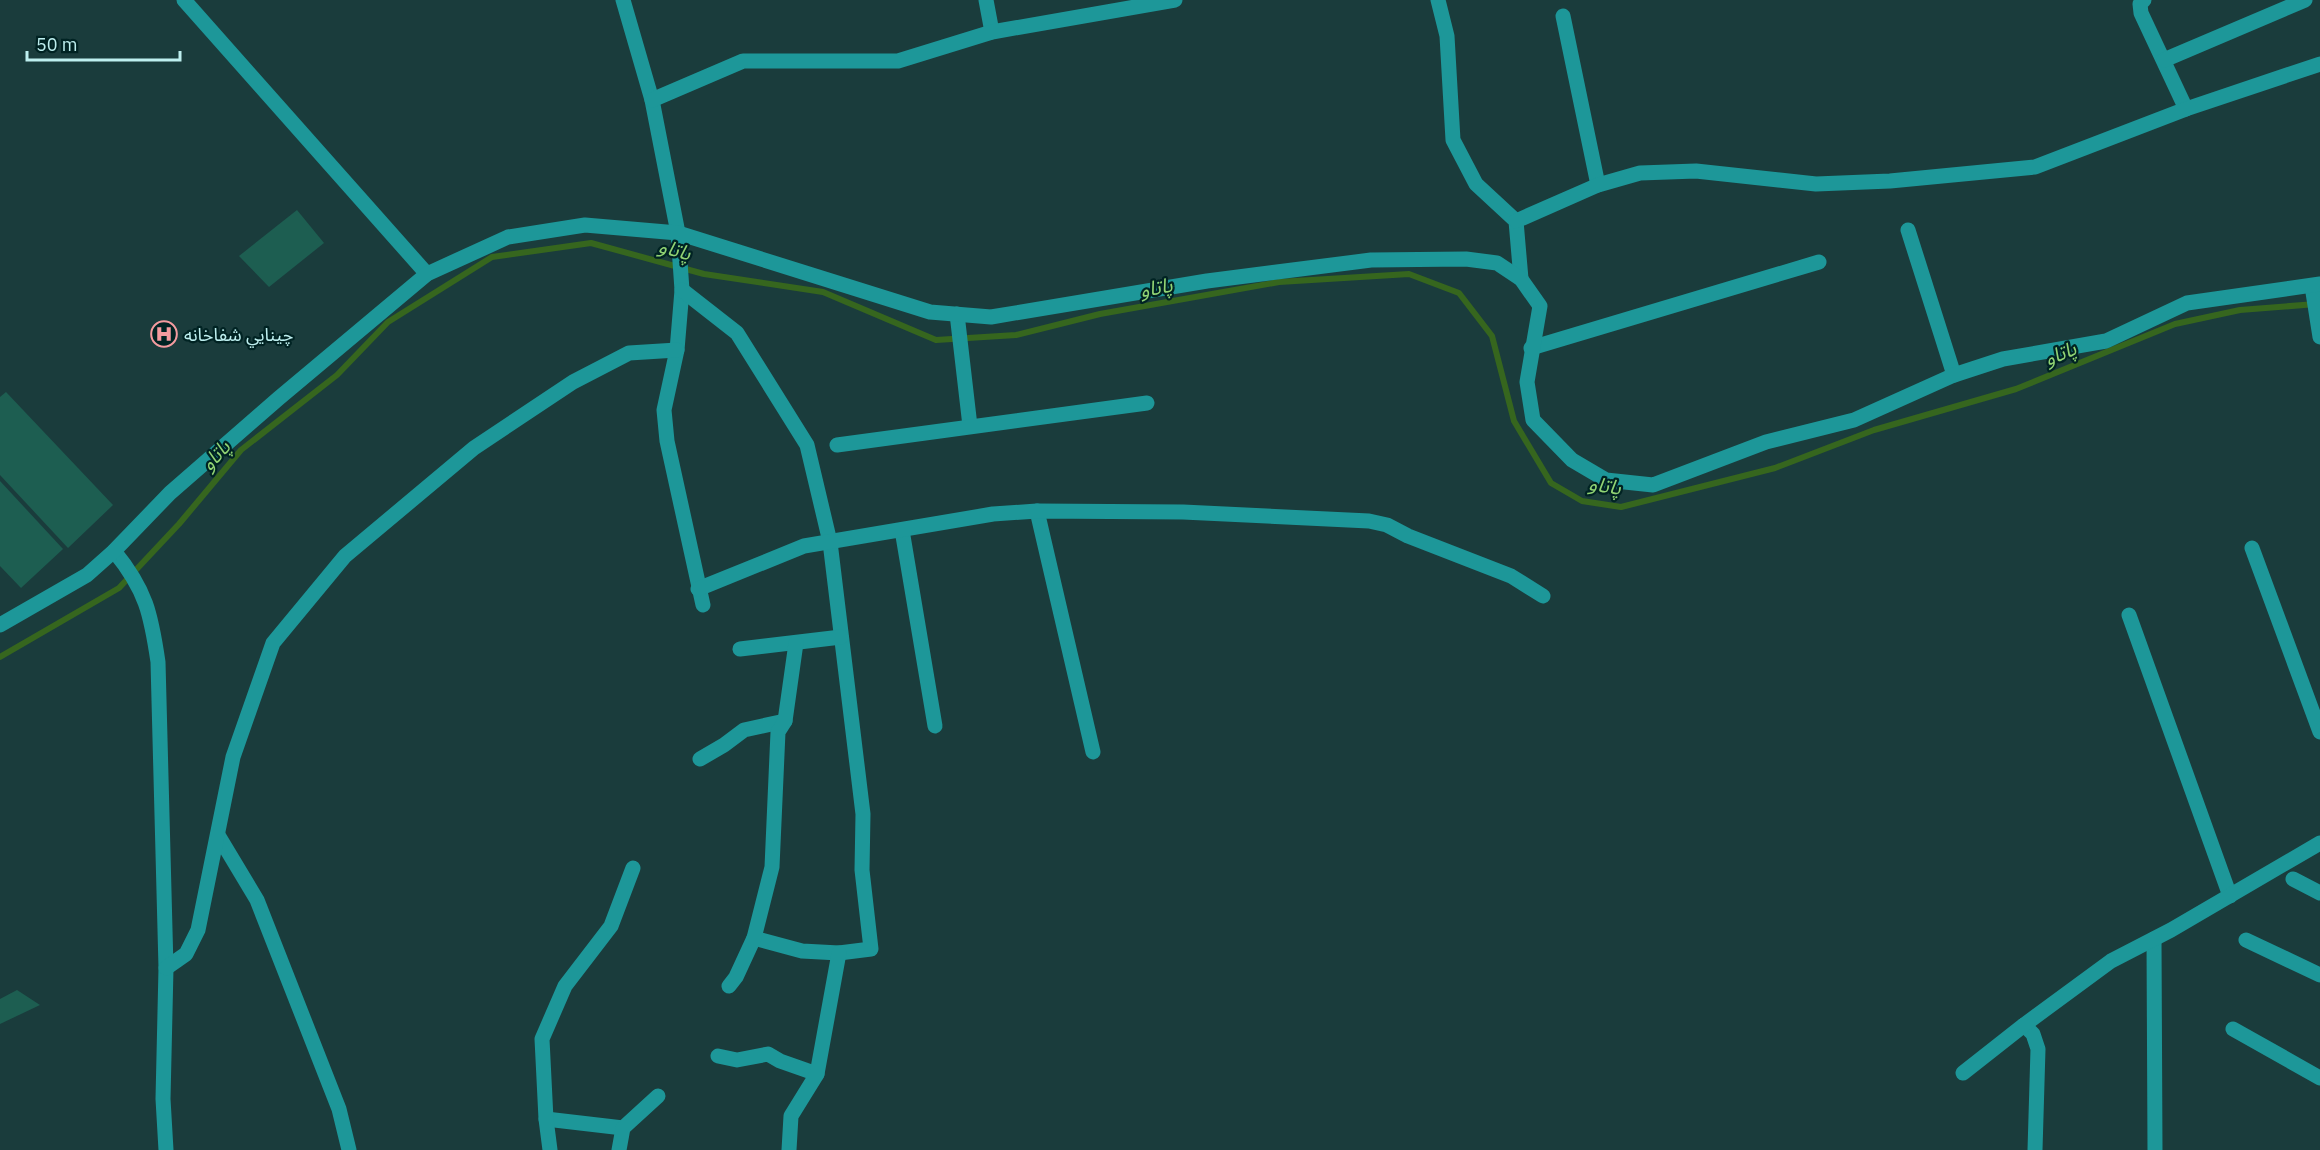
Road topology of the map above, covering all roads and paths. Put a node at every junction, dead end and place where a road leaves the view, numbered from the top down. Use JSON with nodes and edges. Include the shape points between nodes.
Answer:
{"nodes":[{"id":1,"x":184,"y":0,"type":"edge"},
{"id":2,"x":623,"y":0,"type":"edge"},
{"id":3,"x":986,"y":0,"type":"edge"},
{"id":4,"x":1175,"y":0,"type":"edge"},
{"id":5,"x":1438,"y":0,"type":"edge"},
{"id":6,"x":2144,"y":0,"type":"edge"},
{"id":7,"x":2305,"y":0,"type":"edge"},
{"id":8,"x":1563,"y":16,"type":"dead end"},
{"id":9,"x":992,"y":32,"type":"junction"},
{"id":10,"x":2164,"y":60,"type":"junction"},
{"id":11,"x":2320,"y":64,"type":"edge"},
{"id":12,"x":652,"y":100,"type":"junction"},
{"id":13,"x":2186,"y":109,"type":"junction"},
{"id":14,"x":1598,"y":185,"type":"junction"},
{"id":15,"x":1516,"y":221,"type":"junction"},
{"id":16,"x":1908,"y":230,"type":"dead end"},
{"id":17,"x":678,"y":233,"type":"junction"},
{"id":18,"x":1819,"y":262,"type":"dead end"},
{"id":19,"x":427,"y":274,"type":"junction"},
{"id":20,"x":1521,"y":279,"type":"junction"},
{"id":21,"x":2316,"y":285,"type":"edge"},
{"id":22,"x":682,"y":290,"type":"junction"},
{"id":23,"x":957,"y":314,"type":"junction"},
{"id":24,"x":2318,"y":321,"type":"edge"},
{"id":25,"x":2320,"y":337,"type":"edge"},
{"id":26,"x":1531,"y":348,"type":"junction"},
{"id":27,"x":677,"y":350,"type":"junction"},
{"id":28,"x":1954,"y":375,"type":"junction"},
{"id":29,"x":1147,"y":402,"type":"dead end"},
{"id":30,"x":970,"y":426,"type":"junction"},
{"id":31,"x":837,"y":445,"type":"dead end"},
{"id":32,"x":1037,"y":511,"type":"junction"},
{"id":33,"x":902,"y":530,"type":"junction"},
{"id":34,"x":830,"y":543,"type":"junction"},
{"id":35,"x":2252,"y":548,"type":"dead end"},
{"id":36,"x":114,"y":551,"type":"junction"},
{"id":37,"x":698,"y":589,"type":"junction"},
{"id":38,"x":1543,"y":596,"type":"dead end"},
{"id":39,"x":703,"y":605,"type":"dead end"},
{"id":40,"x":2129,"y":615,"type":"dead end"},
{"id":41,"x":0,"y":625,"type":"edge"},
{"id":42,"x":841,"y":637,"type":"junction"},
{"id":43,"x":796,"y":643,"type":"junction"},
{"id":44,"x":740,"y":649,"type":"dead end"},
{"id":45,"x":785,"y":721,"type":"junction"},
{"id":46,"x":936,"y":726,"type":"dead end"},
{"id":47,"x":2320,"y":732,"type":"edge"},
{"id":48,"x":1093,"y":752,"type":"dead end"},
{"id":49,"x":700,"y":759,"type":"dead end"},
{"id":50,"x":218,"y":835,"type":"junction"},
{"id":51,"x":2320,"y":843,"type":"edge"},
{"id":52,"x":633,"y":868,"type":"dead end"},
{"id":53,"x":2293,"y":879,"type":"dead end"},
{"id":54,"x":2320,"y":893,"type":"edge"},
{"id":55,"x":2230,"y":896,"type":"junction"},
{"id":56,"x":754,"y":938,"type":"junction"},
{"id":57,"x":2154,"y":939,"type":"junction"},
{"id":58,"x":2246,"y":940,"type":"dead end"},
{"id":59,"x":839,"y":953,"type":"junction"},
{"id":60,"x":166,"y":968,"type":"junction"},
{"id":61,"x":2320,"y":975,"type":"edge"},
{"id":62,"x":729,"y":986,"type":"dead end"},
{"id":63,"x":2024,"y":1025,"type":"junction"},
{"id":64,"x":2233,"y":1029,"type":"dead end"},
{"id":65,"x":718,"y":1056,"type":"dead end"},
{"id":66,"x":1963,"y":1073,"type":"dead end"},
{"id":67,"x":817,"y":1074,"type":"junction"},
{"id":68,"x":2320,"y":1078,"type":"edge"},
{"id":69,"x":658,"y":1096,"type":"dead end"},
{"id":70,"x":546,"y":1119,"type":"junction"},
{"id":71,"x":623,"y":1128,"type":"junction"},
{"id":72,"x":166,"y":1150,"type":"edge"},
{"id":73,"x":349,"y":1150,"type":"edge"},
{"id":74,"x":550,"y":1150,"type":"edge"},
{"id":75,"x":619,"y":1150,"type":"edge"},
{"id":76,"x":789,"y":1150,"type":"edge"},
{"id":77,"x":2036,"y":1150,"type":"edge"},
{"id":78,"x":2155,"y":1150,"type":"edge"}],
"edges":[{"from":1,"to":19,"type":"street"},
{"from":2,"to":12,"type":"street"},
{"from":3,"to":9,"type":"street"},
{"from":4,"to":9,"type":"street"},
{"from":5,"to":15,"type":"street","via":[[1447,36],[1453,140],[1476,184]]},
{"from":6,"to":10,"type":"street","via":[[2141,13]]},
{"from":7,"to":10,"type":"street"},
{"from":8,"to":14,"type":"street"},
{"from":9,"to":12,"type":"street","via":[[898,61],[743,61]]},
{"from":10,"to":13,"type":"street"},
{"from":11,"to":13,"type":"street"},
{"from":12,"to":17,"type":"street"},
{"from":13,"to":14,"type":"street","via":[[2035,167],[1816,184],[1696,171],[1640,173]]},
{"from":14,"to":15,"type":"street"},
{"from":15,"to":20,"type":"street"},
{"from":16,"to":28,"type":"street"},
{"from":17,"to":19,"type":"street","via":[[585,225],[508,237]]},
{"from":17,"to":22,"type":"street"},
{"from":17,"to":23,"type":"street","via":[[930,312]]},
{"from":18,"to":26,"type":"street"},
{"from":19,"to":36,"type":"street","via":[[170,492]]},
{"from":20,"to":23,"type":"street","via":[[1497,263],[1466,259],[1371,260],[1207,281],[992,317]]},
{"from":20,"to":26,"type":"street","via":[[1540,306]]},
{"from":21,"to":24,"type":"street"},
{"from":21,"to":28,"type":"street","via":[[2187,303],[2106,341],[2003,359]]},
{"from":22,"to":27,"type":"street"},
{"from":22,"to":34,"type":"street","via":[[736,333],[807,445]]},
{"from":23,"to":30,"type":"street"},
{"from":24,"to":25,"type":"street"},
{"from":26,"to":28,"type":"street","via":[[1527,382],[1533,420],[1572,460],[1606,480],[1653,485],[1766,442],[1854,420]]},
{"from":27,"to":37,"type":"street","via":[[664,410]]},
{"from":27,"to":50,"type":"street","via":[[629,353],[573,382],[474,448],[345,556],[273,643],[233,758]]},
{"from":29,"to":30,"type":"street"},
{"from":30,"to":31,"type":"street"},
{"from":32,"to":33,"type":"street","via":[[993,514]]},
{"from":32,"to":38,"type":"street","via":[[1183,512],[1369,521],[1511,576]]},
{"from":32,"to":48,"type":"street"},
{"from":33,"to":34,"type":"street"},
{"from":33,"to":46,"type":"street"},
{"from":34,"to":37,"type":"street","via":[[804,546]]},
{"from":34,"to":42,"type":"street"},
{"from":35,"to":47,"type":"street"},
{"from":36,"to":41,"type":"street","via":[[87,574]]},
{"from":36,"to":60,"type":"street","via":[[140,587],[152,619],[158,662]]},
{"from":37,"to":39,"type":"street"},
{"from":40,"to":55,"type":"street"},
{"from":42,"to":43,"type":"street"},
{"from":42,"to":59,"type":"street","via":[[863,813],[862,870],[871,949]]},
{"from":43,"to":44,"type":"street"},
{"from":43,"to":45,"type":"street"},
{"from":45,"to":49,"type":"street","via":[[744,730]]},
{"from":45,"to":56,"type":"street","via":[[778,732],[772,867]]},
{"from":50,"to":60,"type":"street","via":[[198,930],[186,954]]},
{"from":50,"to":73,"type":"street","via":[[257,900],[339,1109]]},
{"from":51,"to":55,"type":"street"},
{"from":52,"to":70,"type":"street","via":[[610,926],[565,986],[542,1039]]},
{"from":53,"to":54,"type":"street"},
{"from":55,"to":57,"type":"street"},
{"from":56,"to":59,"type":"street","via":[[802,951]]},
{"from":56,"to":62,"type":"street"},
{"from":57,"to":63,"type":"street","via":[[2111,961]]},
{"from":57,"to":78,"type":"street"},
{"from":58,"to":61,"type":"street"},
{"from":59,"to":67,"type":"street"},
{"from":60,"to":72,"type":"street"},
{"from":63,"to":66,"type":"street"},
{"from":63,"to":77,"type":"street","via":[[2033,1034],[2038,1049]]},
{"from":64,"to":68,"type":"street"},
{"from":65,"to":67,"type":"street","via":[[736,1059],[768,1054]]},
{"from":67,"to":76,"type":"street","via":[[790,1116]]},
{"from":69,"to":71,"type":"street"},
{"from":70,"to":71,"type":"street"},
{"from":70,"to":74,"type":"street"},
{"from":71,"to":75,"type":"street"}]}
